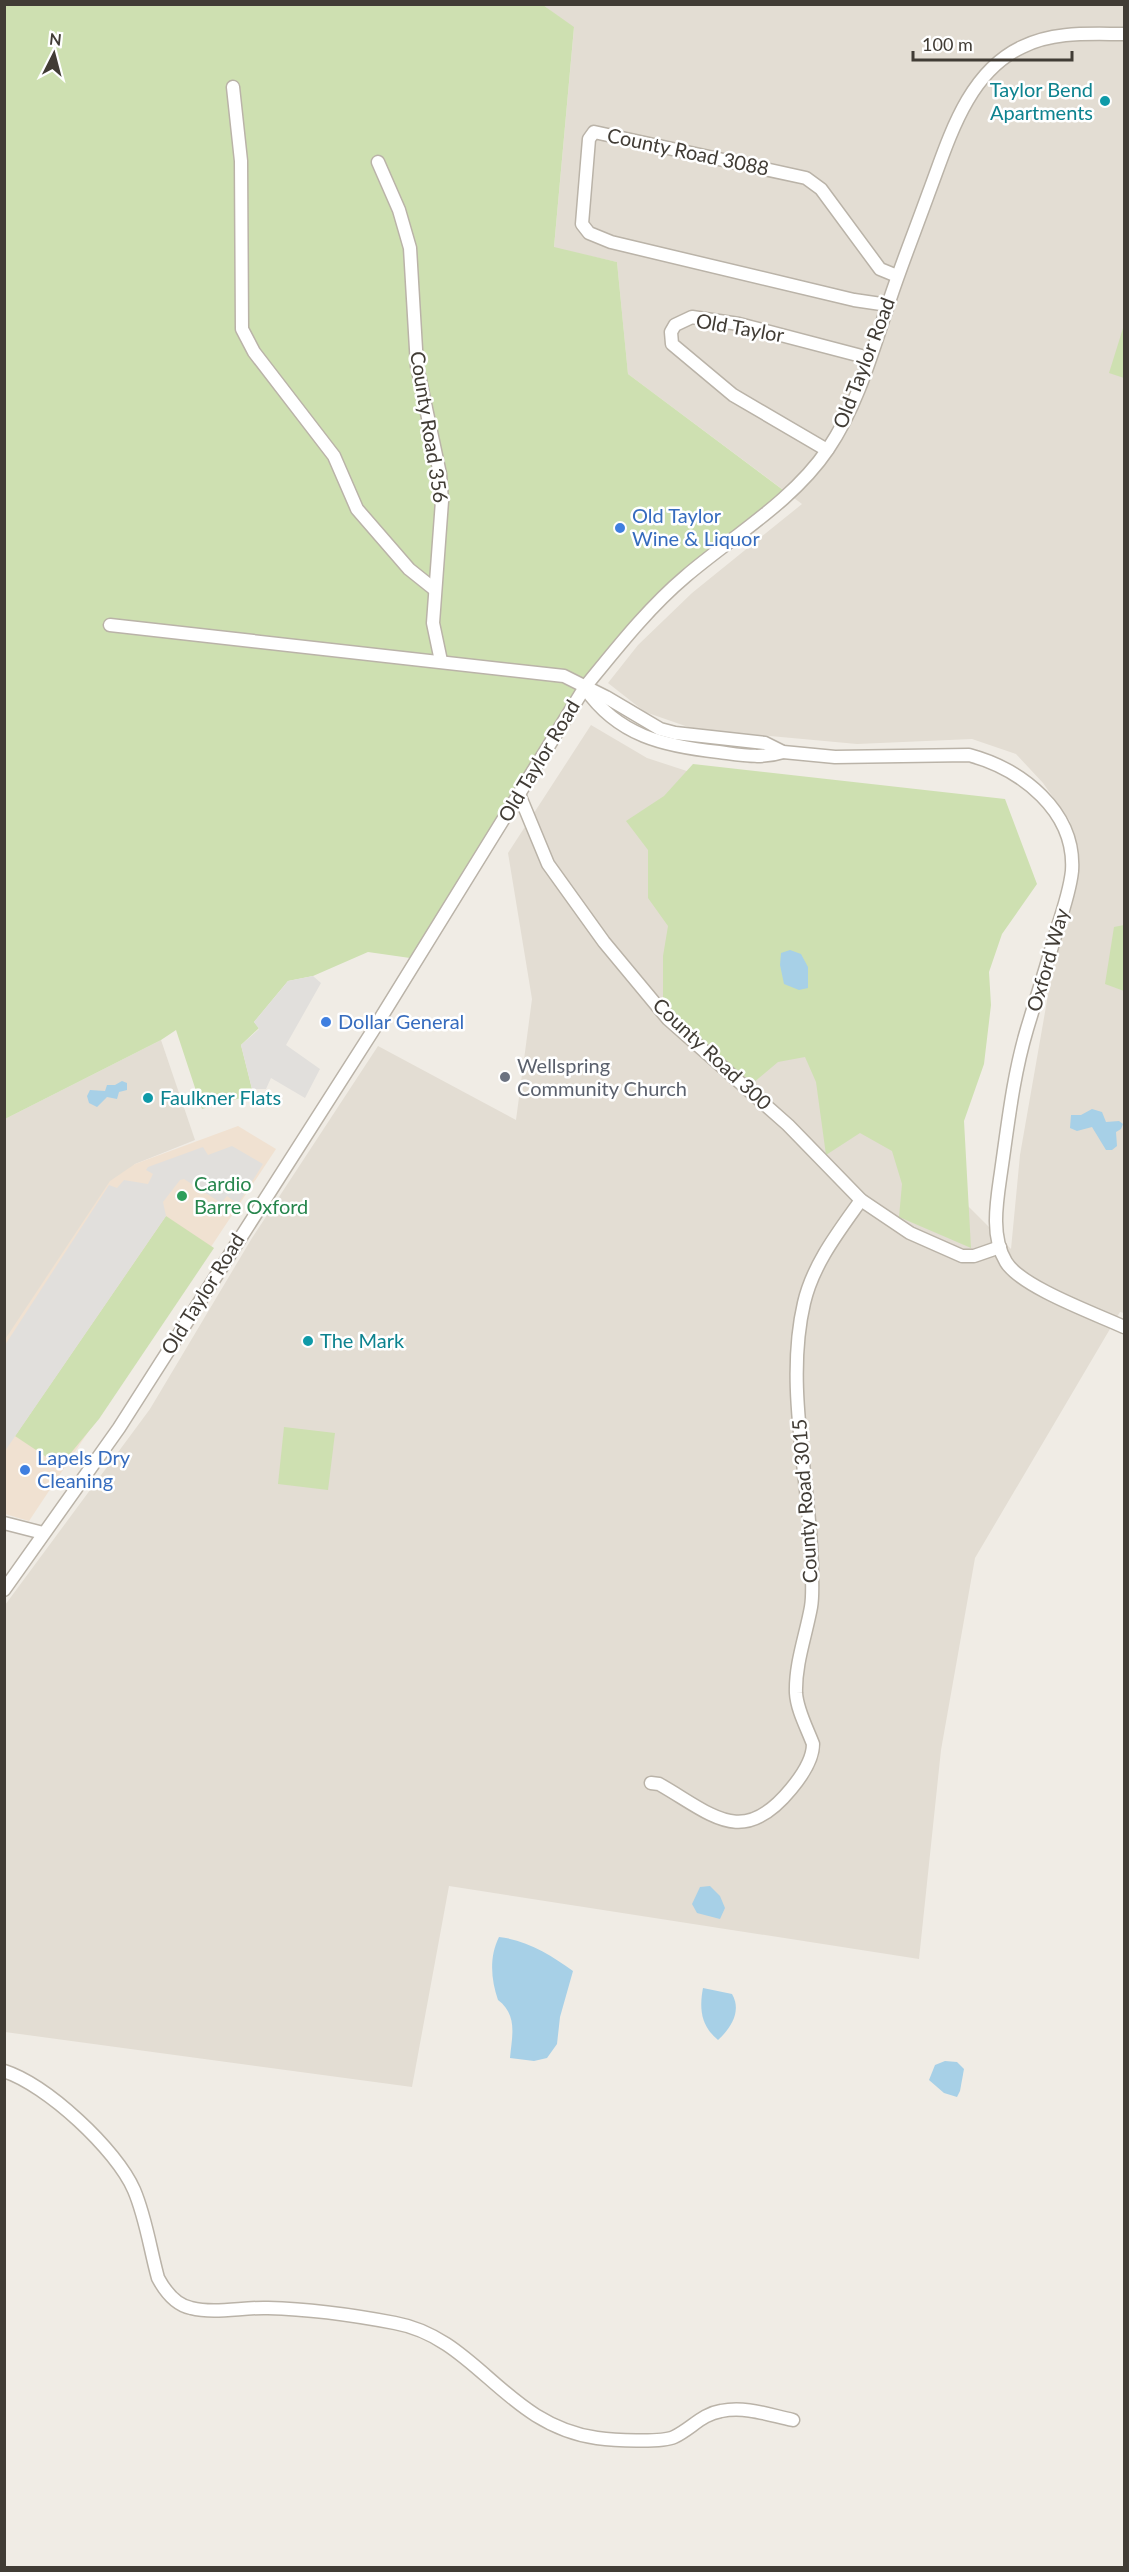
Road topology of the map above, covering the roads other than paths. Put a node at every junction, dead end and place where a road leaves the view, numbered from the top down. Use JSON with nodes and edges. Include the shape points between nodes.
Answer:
{"nodes":[{"id":1,"x":1125,"y":34,"type":"edge"},
{"id":2,"x":234,"y":87,"type":"dead end"},
{"id":3,"x":378,"y":162,"type":"dead end"},
{"id":4,"x":897,"y":276,"type":"junction"},
{"id":5,"x":888,"y":305,"type":"junction"},
{"id":6,"x":869,"y":358,"type":"junction"},
{"id":7,"x":827,"y":450,"type":"junction"},
{"id":8,"x":434,"y":589,"type":"junction"},
{"id":9,"x":111,"y":625,"type":"dead end"},
{"id":10,"x":441,"y":661,"type":"junction"},
{"id":11,"x":585,"y":687,"type":"junction"},
{"id":12,"x":519,"y":794,"type":"junction"},
{"id":13,"x":861,"y":1200,"type":"junction"},
{"id":14,"x":1000,"y":1247,"type":"junction"},
{"id":15,"x":1125,"y":1327,"type":"edge"},
{"id":16,"x":4,"y":1523,"type":"edge"},
{"id":17,"x":43,"y":1533,"type":"junction"},
{"id":18,"x":4,"y":1590,"type":"edge"},
{"id":19,"x":651,"y":1783,"type":"dead end"},
{"id":20,"x":4,"y":2071,"type":"edge"},
{"id":21,"x":793,"y":2420,"type":"dead end"}],
"edges":[{"from":1,"to":4,"type":"street","name":"Old Taylor Road","via":[[1044,38],[1002,59],[982,78],[964,106],[945,149]]},
{"from":2,"to":8,"type":"street","via":[[241,161],[242,329],[254,352],[334,456],[357,509],[409,569]]},
{"from":3,"to":8,"type":"street","name":"County Road 356","via":[[410,248],[417,366],[440,474],[442,501]]},
{"from":4,"to":5,"type":"street","name":"Old Taylor Road"},
{"from":4,"to":5,"type":"street","name":"County Road 3088","via":[[880,269],[821,189],[806,178],[594,132],[589,139],[582,224],[590,233],[611,242]]},
{"from":5,"to":6,"type":"street","name":"Old Taylor Road"},
{"from":6,"to":7,"type":"street","name":"Old Taylor Road","via":[[854,400]]},
{"from":6,"to":7,"type":"street","name":"Old Taylor","via":[[739,324],[692,317],[675,325],[671,332],[672,344],[733,395]]},
{"from":7,"to":11,"type":"street","name":"Old Taylor Road","via":[[776,504],[683,578],[626,636]]},
{"from":8,"to":10,"type":"street","name":"County Road 356","via":[[433,622]]},
{"from":9,"to":10,"type":"street"},
{"from":10,"to":11,"type":"street","via":[[564,676]]},
{"from":11,"to":12,"type":"street","name":"Old Taylor Road"},
{"from":11,"to":14,"type":"street","name":"Oxford Way","via":[[660,729],[765,743],[783,752],[835,757],[969,755],[1000,765],[1025,780],[1059,817],[1072,871],[1016,1073],[997,1204]]},
{"from":12,"to":13,"type":"street","name":"County Road 300","via":[[548,864],[604,942],[668,1019],[788,1125]]},
{"from":12,"to":17,"type":"street","name":"Old Taylor Road","via":[[119,1428]]},
{"from":13,"to":14,"type":"street","name":"County Road 300","via":[[910,1233],[962,1256]]},
{"from":13,"to":19,"type":"street","name":"County Road 3015","via":[[827,1247],[804,1301],[796,1350],[795,1389],[808,1495],[812,1585],[796,1695],[813,1752],[778,1804],[764,1816],[747,1822],[716,1817]]},
{"from":14,"to":15,"type":"street","name":"Oxford Way","via":[[1005,1261],[1026,1281]]},
{"from":16,"to":17,"type":"street"},
{"from":17,"to":18,"type":"street","name":"Old Taylor Road"},
{"from":20,"to":21,"type":"street","via":[[19,2076],[53,2099],[109,2153],[133,2188],[158,2278],[164,2289],[189,2308],[311,2310],[422,2330],[463,2356],[523,2409],[549,2424],[596,2438],[673,2438],[700,2418],[720,2411],[745,2409]]}]}
